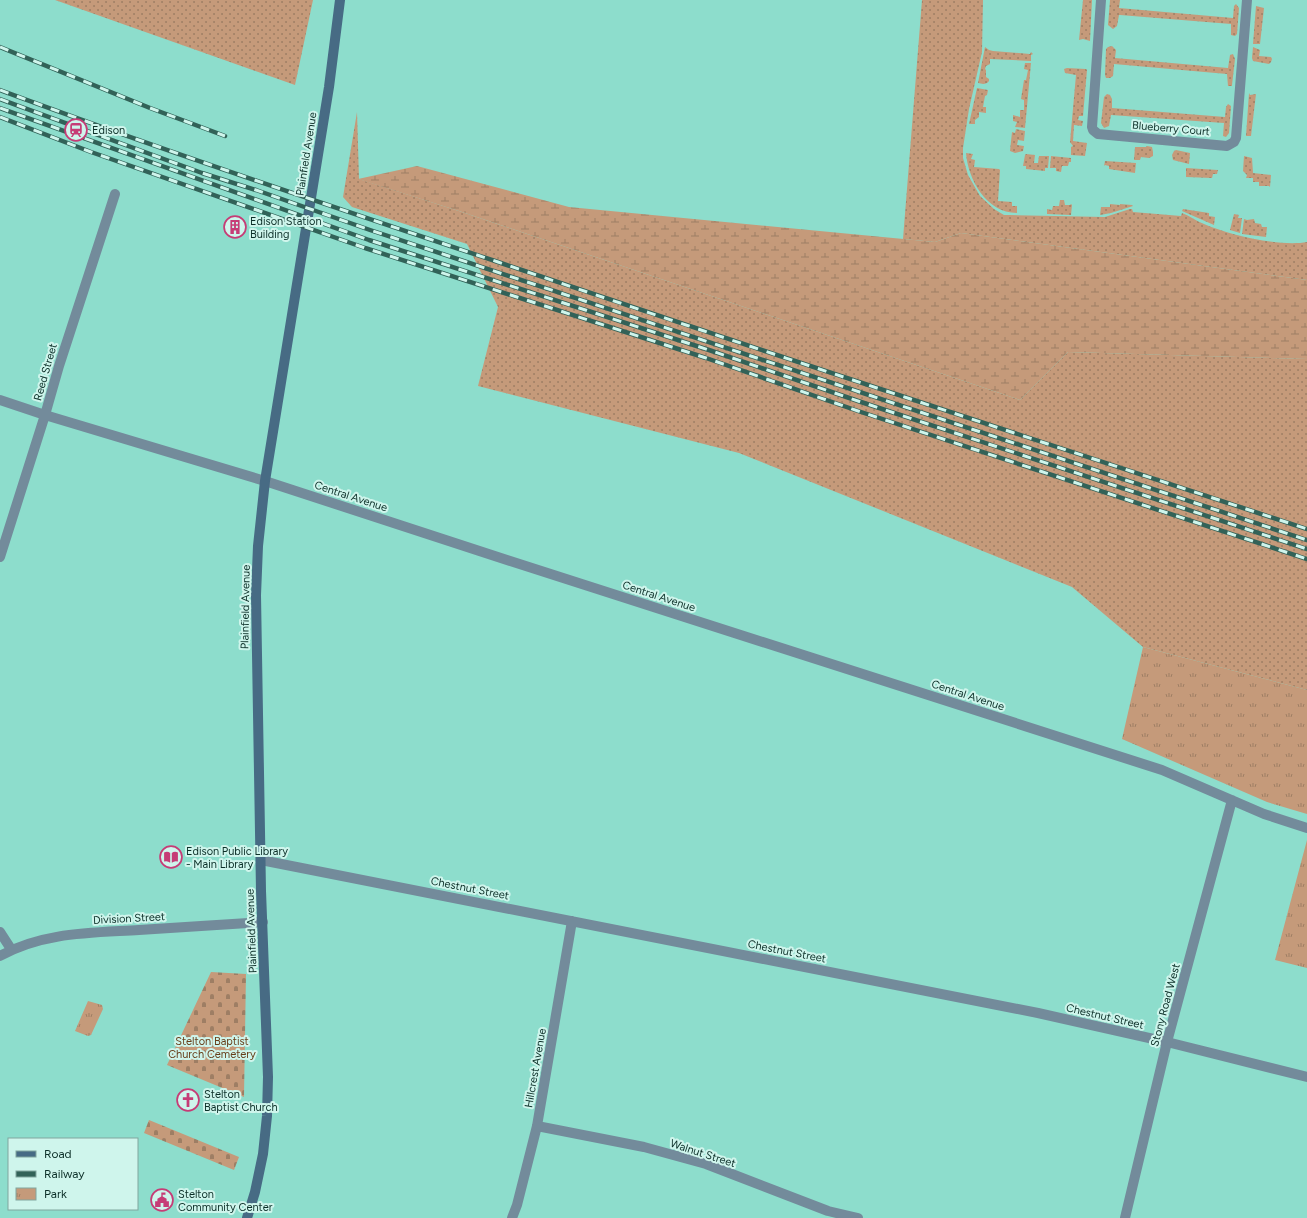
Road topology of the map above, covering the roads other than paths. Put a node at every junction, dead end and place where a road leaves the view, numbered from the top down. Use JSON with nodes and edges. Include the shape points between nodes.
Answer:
{"nodes":[{"id":1,"x":340,"y":0,"type":"edge"},
{"id":2,"x":1101,"y":0,"type":"edge"},
{"id":3,"x":1247,"y":0,"type":"edge"},
{"id":4,"x":114,"y":194,"type":"dead end"},
{"id":5,"x":0,"y":400,"type":"edge"},
{"id":6,"x":45,"y":415,"type":"junction"},
{"id":7,"x":265,"y":481,"type":"junction"},
{"id":8,"x":0,"y":557,"type":"edge"},
{"id":9,"x":1232,"y":800,"type":"junction"},
{"id":10,"x":1307,"y":828,"type":"edge"},
{"id":11,"x":261,"y":860,"type":"junction"},
{"id":12,"x":572,"y":921,"type":"junction"},
{"id":13,"x":263,"y":922,"type":"junction"},
{"id":14,"x":0,"y":932,"type":"edge"},
{"id":15,"x":12,"y":949,"type":"junction"},
{"id":16,"x":0,"y":956,"type":"edge"},
{"id":17,"x":1167,"y":1042,"type":"junction"},
{"id":18,"x":1307,"y":1077,"type":"edge"},
{"id":19,"x":537,"y":1126,"type":"junction"},
{"id":20,"x":246,"y":1218,"type":"edge"},
{"id":21,"x":512,"y":1218,"type":"edge"},
{"id":22,"x":858,"y":1218,"type":"edge"},
{"id":23,"x":1125,"y":1218,"type":"edge"}],
"edges":[{"from":1,"to":7,"type":"main road","name":"Plainfield Avenue","via":[[329,87]]},
{"from":2,"to":3,"type":"street","name":"Blueberry Court","via":[[1093,130],[1098,134],[1227,146],[1236,138]]},
{"from":4,"to":6,"type":"street","name":"Reed Street"},
{"from":5,"to":6,"type":"street","name":"Central Avenue"},
{"from":6,"to":7,"type":"street","name":"Central Avenue"},
{"from":6,"to":8,"type":"street","name":"Reed Street"},
{"from":7,"to":9,"type":"street","name":"Central Avenue","via":[[1162,770]]},
{"from":7,"to":11,"type":"main road","name":"Plainfield Avenue","via":[[256,595]]},
{"from":9,"to":10,"type":"street","name":"Central Avenue"},
{"from":9,"to":17,"type":"street","name":"Stony Road West"},
{"from":11,"to":12,"type":"street","name":"Chestnut Street"},
{"from":11,"to":13,"type":"main road","name":"Plainfield Avenue"},
{"from":12,"to":17,"type":"street","name":"Chestnut Street","via":[[1038,1013]]},
{"from":12,"to":19,"type":"street","name":"Hillcrest Avenue"},
{"from":13,"to":15,"type":"street","name":"Division Street","via":[[67,934],[33,941]]},
{"from":13,"to":20,"type":"main road","name":"Plainfield Avenue","via":[[268,1077],[266,1116],[263,1154],[255,1192]]},
{"from":14,"to":15,"type":"street"},
{"from":15,"to":16,"type":"street","name":"Division Street"},
{"from":17,"to":18,"type":"street","name":"Chestnut Street"},
{"from":17,"to":23,"type":"street","name":"Stony Road West"},
{"from":19,"to":21,"type":"street","name":"Hillcrest Avenue"},
{"from":19,"to":22,"type":"street","name":"Walnut Street","via":[[644,1147],[699,1162],[828,1211]]}]}
